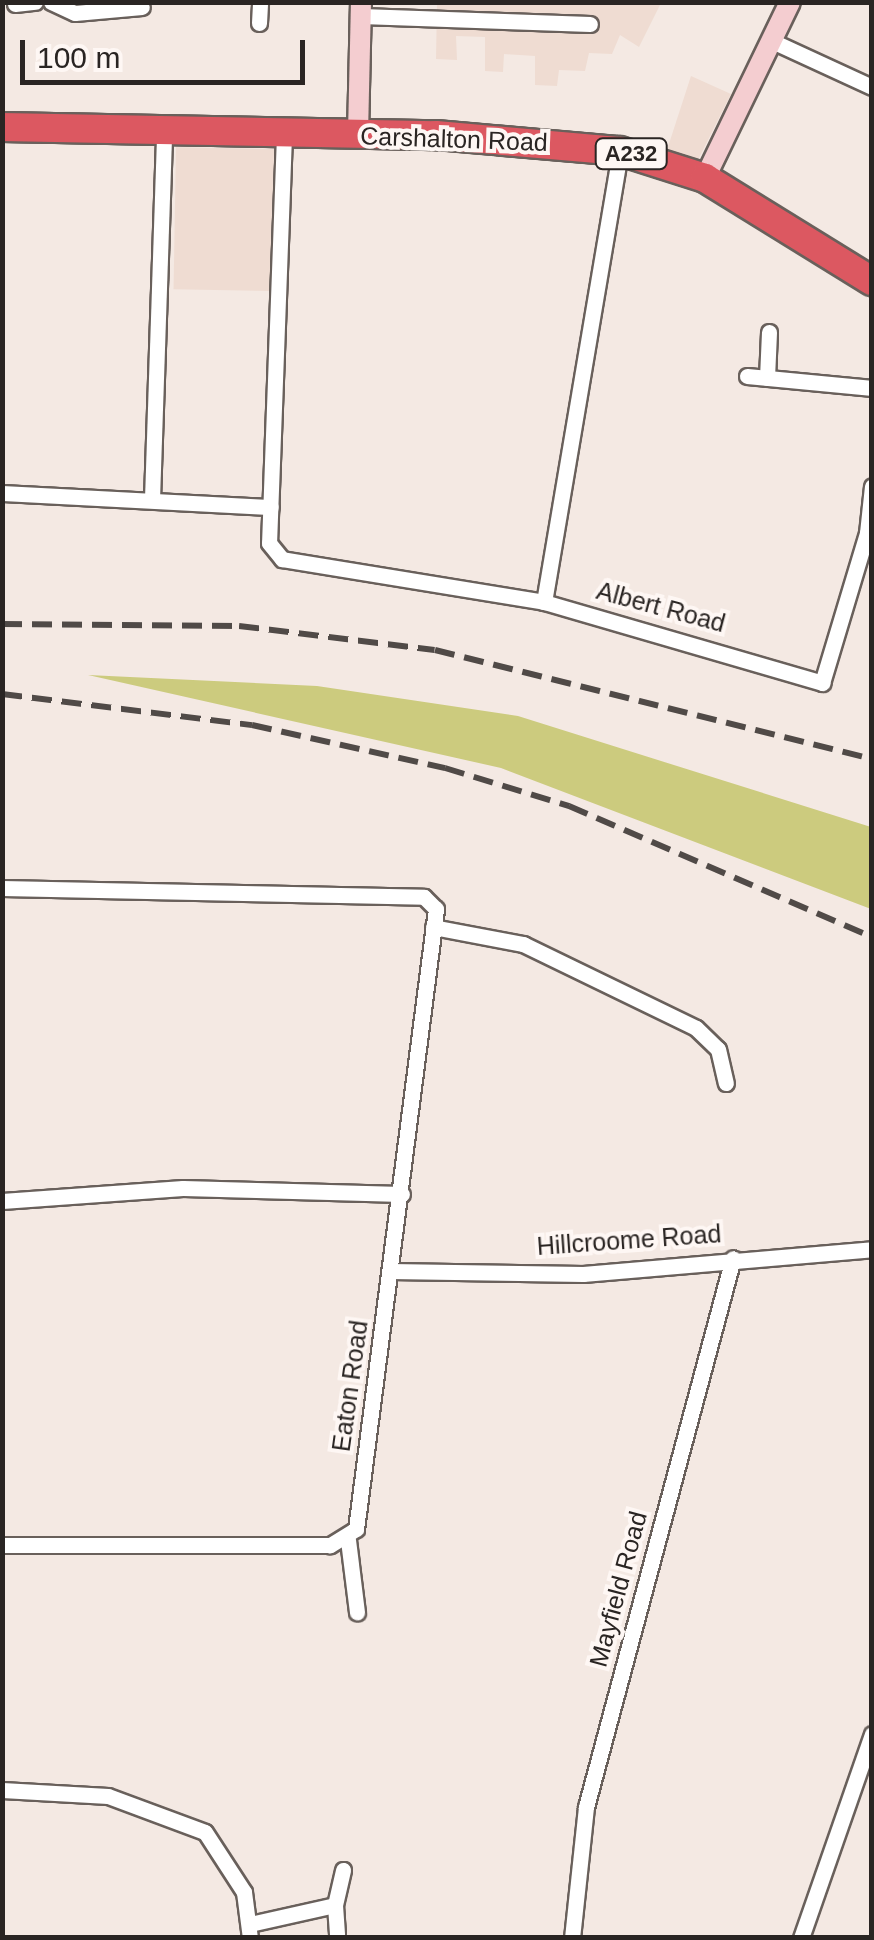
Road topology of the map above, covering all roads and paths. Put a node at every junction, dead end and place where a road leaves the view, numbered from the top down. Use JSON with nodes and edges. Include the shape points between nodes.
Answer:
{"nodes":[{"id":1,"x":34,"y":2,"type":"edge"},
{"id":2,"x":260,"y":2,"type":"edge"},
{"id":3,"x":790,"y":2,"type":"edge"},
{"id":4,"x":15,"y":4,"type":"edge"},
{"id":5,"x":59,"y":4,"type":"edge"},
{"id":6,"x":142,"y":7,"type":"dead end"},
{"id":7,"x":361,"y":9,"type":"edge"},
{"id":8,"x":259,"y":24,"type":"dead end"},
{"id":9,"x":590,"y":24,"type":"dead end"},
{"id":10,"x":772,"y":41,"type":"junction"},
{"id":11,"x":872,"y":87,"type":"edge"},
{"id":12,"x":2,"y":127,"type":"edge"},
{"id":13,"x":358,"y":134,"type":"junction"},
{"id":14,"x":284,"y":135,"type":"junction"},
{"id":15,"x":164,"y":136,"type":"junction"},
{"id":16,"x":620,"y":151,"type":"junction"},
{"id":17,"x":705,"y":178,"type":"junction"},
{"id":18,"x":872,"y":281,"type":"edge"},
{"id":19,"x":768,"y":332,"type":"dead end"},
{"id":20,"x":747,"y":376,"type":"dead end"},
{"id":21,"x":767,"y":378,"type":"junction"},
{"id":22,"x":872,"y":388,"type":"edge"},
{"id":23,"x":872,"y":486,"type":"edge"},
{"id":24,"x":2,"y":493,"type":"edge"},
{"id":25,"x":152,"y":499,"type":"junction"},
{"id":26,"x":272,"y":508,"type":"junction"},
{"id":27,"x":853,"y":586,"type":"junction"},
{"id":28,"x":872,"y":592,"type":"edge"},
{"id":29,"x":544,"y":602,"type":"junction"},
{"id":30,"x":2,"y":888,"type":"edge"},
{"id":31,"x":433,"y":927,"type":"junction"},
{"id":32,"x":726,"y":1083,"type":"dead end"},
{"id":33,"x":402,"y":1194,"type":"junction"},
{"id":34,"x":2,"y":1201,"type":"edge"},
{"id":35,"x":872,"y":1248,"type":"edge"},
{"id":36,"x":733,"y":1258,"type":"junction"},
{"id":37,"x":390,"y":1272,"type":"junction"},
{"id":38,"x":348,"y":1540,"type":"junction"},
{"id":39,"x":2,"y":1545,"type":"edge"},
{"id":40,"x":357,"y":1612,"type":"dead end"},
{"id":41,"x":872,"y":1734,"type":"edge"},
{"id":42,"x":2,"y":1790,"type":"edge"},
{"id":43,"x":343,"y":1870,"type":"dead end"},
{"id":44,"x":335,"y":1905,"type":"junction"},
{"id":45,"x":250,"y":1931,"type":"edge"},
{"id":46,"x":338,"y":1934,"type":"dead end"},
{"id":47,"x":572,"y":1938,"type":"edge"},
{"id":48,"x":800,"y":1938,"type":"edge"}],
"edges":[{"from":1,"to":4,"type":"street"},
{"from":2,"to":8,"type":"street"},
{"from":3,"to":10,"type":"street"},
{"from":5,"to":6,"type":"street"},
{"from":7,"to":9,"type":"street"},
{"from":7,"to":13,"type":"street"},
{"from":10,"to":11,"type":"street"},
{"from":10,"to":17,"type":"street"},
{"from":12,"to":15,"type":"highway","name":"Carshalton Road","number":"A232"},
{"from":13,"to":14,"type":"highway","name":"Carshalton Road","number":"A232"},
{"from":13,"to":16,"type":"highway","name":"Carshalton Road","number":"A232"},
{"from":14,"to":15,"type":"highway","name":"Carshalton Road","number":"A232"},
{"from":14,"to":26,"type":"street"},
{"from":15,"to":25,"type":"street"},
{"from":16,"to":17,"type":"highway","name":"Carshalton Road","number":"A232"},
{"from":16,"to":29,"type":"street"},
{"from":17,"to":18,"type":"highway","name":"Carshalton Road","number":"A232"},
{"from":19,"to":21,"type":"street"},
{"from":20,"to":21,"type":"street"},
{"from":21,"to":22,"type":"street"},
{"from":23,"to":27,"type":"street","name":"Albert Road"},
{"from":24,"to":25,"type":"street"},
{"from":25,"to":26,"type":"street"},
{"from":26,"to":29,"type":"street","name":"Albert Road","via":[[269,543],[282,559]]},
{"from":27,"to":28,"type":"street"},
{"from":27,"to":29,"type":"street","name":"Albert Road","via":[[822,683]]},
{"from":30,"to":31,"type":"street","name":"Eaton Road","via":[[424,897],[436,909]]},
{"from":31,"to":32,"type":"street","via":[[523,944],[696,1028],[718,1050]]},
{"from":31,"to":33,"type":"street","name":"Eaton Road"},
{"from":33,"to":34,"type":"street","via":[[183,1188]]},
{"from":33,"to":37,"type":"street","name":"Eaton Road"},
{"from":35,"to":36,"type":"street","name":"Hillcroome Road"},
{"from":36,"to":37,"type":"street","name":"Hillcroome Road","via":[[583,1274]]},
{"from":36,"to":47,"type":"street","name":"Mayfield Road","via":[[586,1807]]},
{"from":37,"to":38,"type":"street","name":"Eaton Road"},
{"from":38,"to":39,"type":"street"},
{"from":38,"to":40,"type":"street","name":"Eaton Road"},
{"from":41,"to":48,"type":"street"},
{"from":42,"to":45,"type":"street","via":[[108,1796],[205,1832],[230,1862]]},
{"from":43,"to":44,"type":"street"},
{"from":44,"to":45,"type":"street"},
{"from":44,"to":46,"type":"street"}]}
